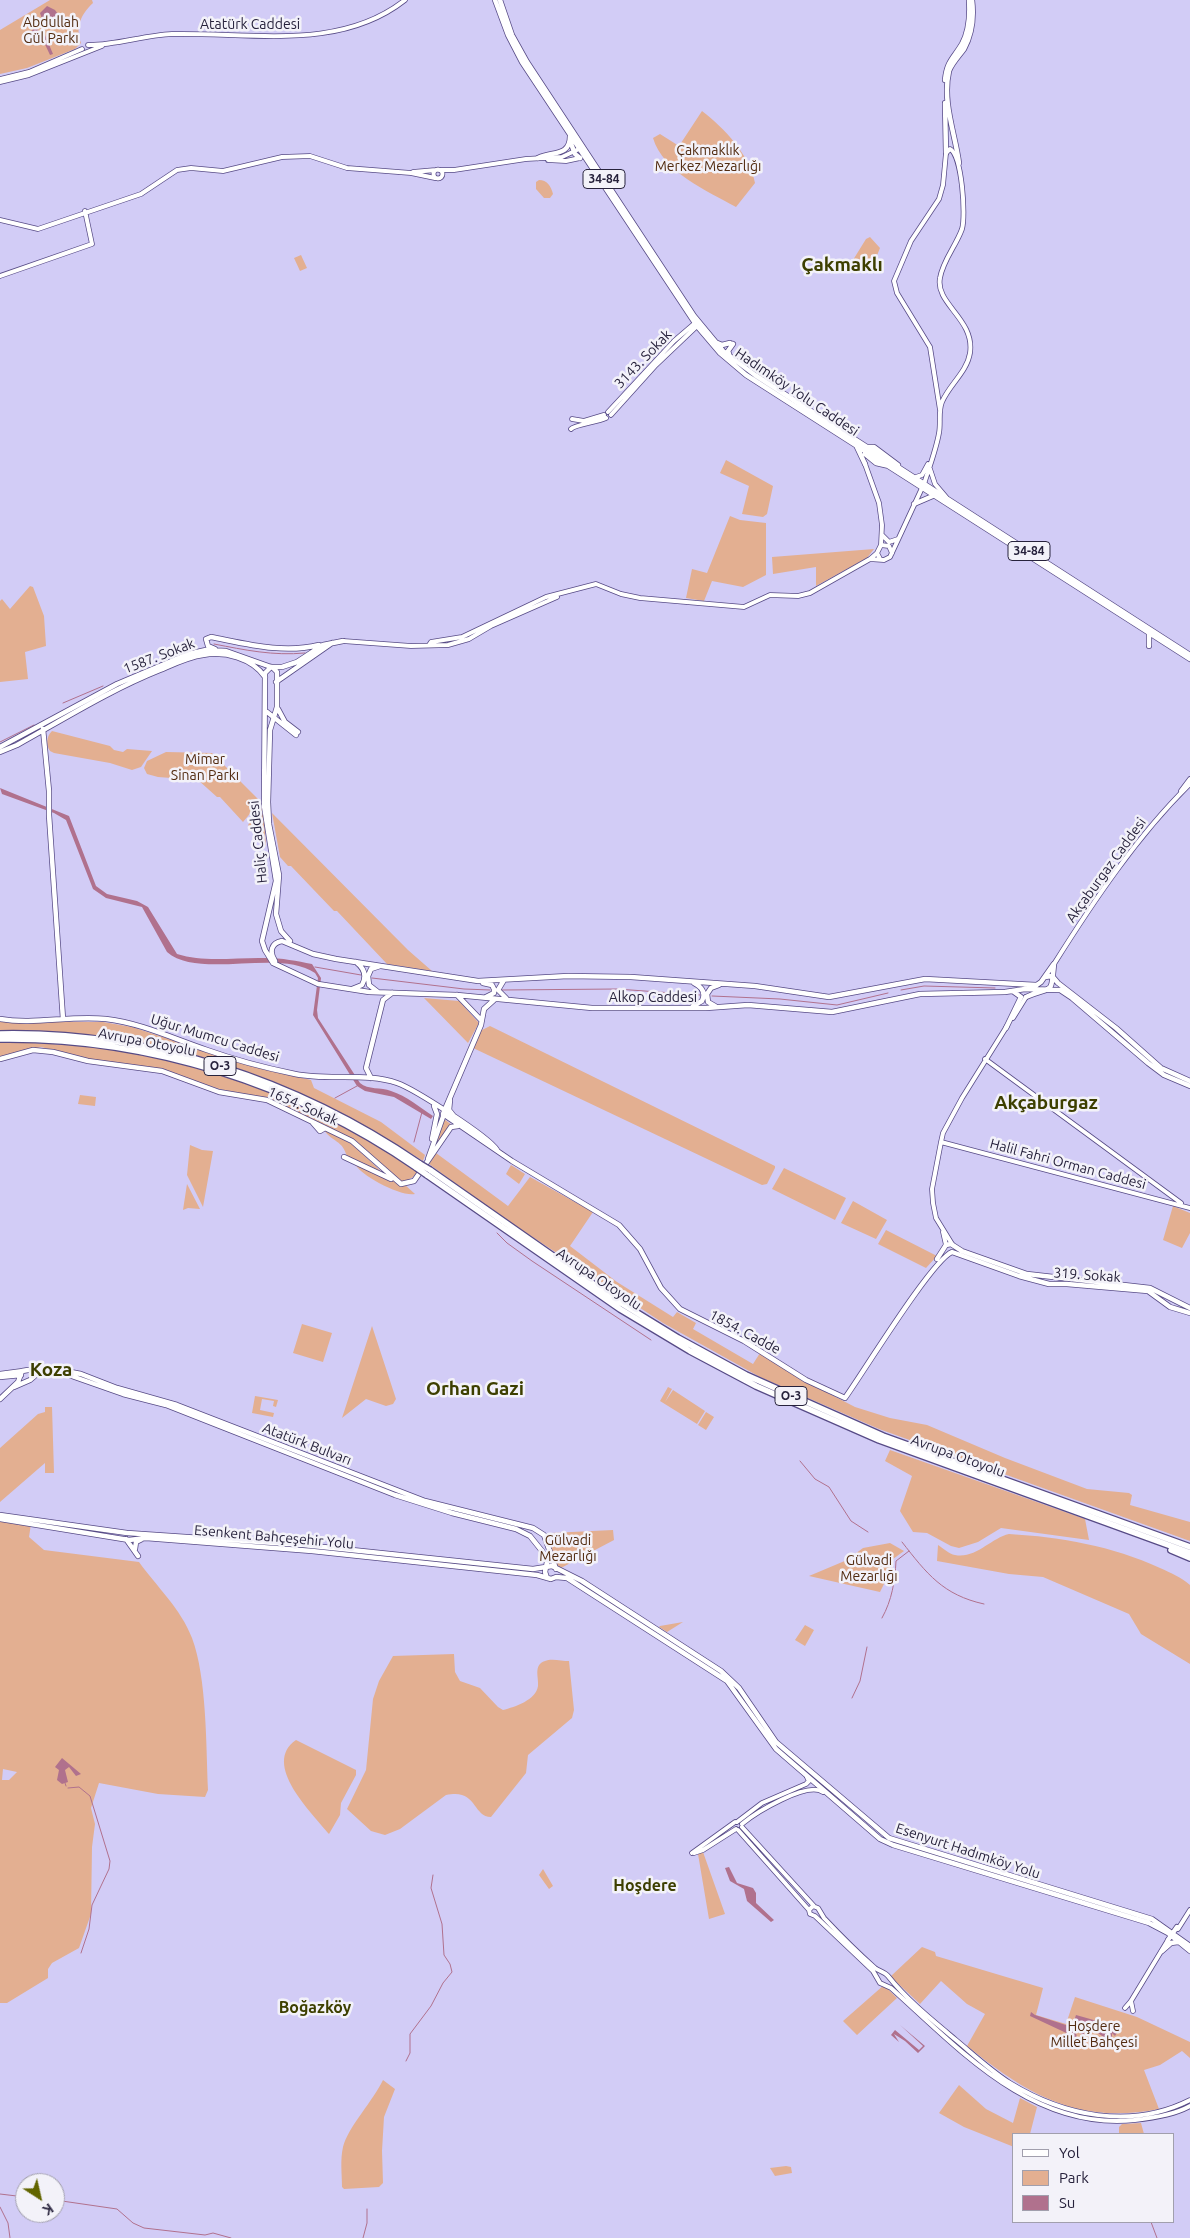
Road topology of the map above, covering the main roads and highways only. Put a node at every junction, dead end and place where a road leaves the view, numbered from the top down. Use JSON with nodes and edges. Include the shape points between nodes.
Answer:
{"nodes":[{"id":1,"x":405,"y":0,"type":"edge"},
{"id":2,"x":496,"y":0,"type":"edge"},
{"id":3,"x":500,"y":0,"type":"edge"},
{"id":4,"x":969,"y":0,"type":"edge"},
{"id":5,"x":972,"y":0,"type":"edge"},
{"id":6,"x":0,"y":80,"type":"edge"},
{"id":7,"x":570,"y":137,"type":"junction"},
{"id":8,"x":574,"y":152,"type":"junction"},
{"id":9,"x":583,"y":153,"type":"junction"},
{"id":10,"x":946,"y":153,"type":"junction"},
{"id":11,"x":538,"y":158,"type":"junction"},
{"id":12,"x":959,"y":163,"type":"junction"},
{"id":13,"x":437,"y":170,"type":"junction"},
{"id":14,"x":454,"y":170,"type":"junction"},
{"id":15,"x":411,"y":173,"type":"junction"},
{"id":16,"x":442,"y":176,"type":"junction"},
{"id":17,"x":435,"y":178,"type":"junction"},
{"id":18,"x":85,"y":211,"type":"junction"},
{"id":19,"x":0,"y":220,"type":"edge"},
{"id":20,"x":0,"y":276,"type":"edge"},
{"id":21,"x":696,"y":325,"type":"junction"},
{"id":22,"x":713,"y":340,"type":"junction"},
{"id":23,"x":722,"y":352,"type":"junction"},
{"id":24,"x":731,"y":359,"type":"junction"},
{"id":25,"x":938,"y":390,"type":"junction"},
{"id":26,"x":949,"y":392,"type":"junction"},
{"id":27,"x":940,"y":410,"type":"junction"},
{"id":28,"x":607,"y":415,"type":"junction"},
{"id":29,"x":572,"y":419,"type":"dead end"},
{"id":30,"x":571,"y":429,"type":"dead end"},
{"id":31,"x":855,"y":444,"type":"junction"},
{"id":32,"x":866,"y":451,"type":"junction"},
{"id":33,"x":931,"y":460,"type":"junction"},
{"id":34,"x":865,"y":464,"type":"junction"},
{"id":35,"x":929,"y":466,"type":"junction"},
{"id":36,"x":913,"y":477,"type":"junction"},
{"id":37,"x":923,"y":486,"type":"junction"},
{"id":38,"x":935,"y":496,"type":"junction"},
{"id":39,"x":949,"y":500,"type":"junction"},
{"id":40,"x":914,"y":504,"type":"junction"},
{"id":41,"x":882,"y":535,"type":"junction"},
{"id":42,"x":898,"y":539,"type":"junction"},
{"id":43,"x":881,"y":545,"type":"junction"},
{"id":44,"x":876,"y":553,"type":"junction"},
{"id":45,"x":892,"y":553,"type":"junction"},
{"id":46,"x":870,"y":559,"type":"junction"},
{"id":47,"x":880,"y":559,"type":"junction"},
{"id":48,"x":208,"y":632,"type":"dead end"},
{"id":49,"x":1149,"y":633,"type":"junction"},
{"id":50,"x":211,"y":637,"type":"junction"},
{"id":51,"x":1160,"y":640,"type":"junction"},
{"id":52,"x":343,"y":641,"type":"joint"},
{"id":53,"x":332,"y":643,"type":"junction"},
{"id":54,"x":323,"y":645,"type":"junction"},
{"id":55,"x":219,"y":650,"type":"junction"},
{"id":56,"x":301,"y":650,"type":"junction"},
{"id":57,"x":203,"y":653,"type":"junction"},
{"id":58,"x":1190,"y":655,"type":"edge"},
{"id":59,"x":306,"y":656,"type":"junction"},
{"id":60,"x":1190,"y":659,"type":"edge"},
{"id":61,"x":271,"y":667,"type":"junction"},
{"id":62,"x":266,"y":681,"type":"junction"},
{"id":63,"x":276,"y":682,"type":"junction"},
{"id":64,"x":277,"y":707,"type":"junction"},
{"id":65,"x":266,"y":710,"type":"junction"},
{"id":66,"x":56,"y":720,"type":"junction"},
{"id":67,"x":274,"y":720,"type":"junction"},
{"id":68,"x":283,"y":723,"type":"junction"},
{"id":69,"x":35,"y":730,"type":"junction"},
{"id":70,"x":42,"y":730,"type":"junction"},
{"id":71,"x":270,"y":730,"type":"junction"},
{"id":72,"x":297,"y":733,"type":"dead end"},
{"id":73,"x":268,"y":736,"type":"junction"},
{"id":74,"x":45,"y":740,"type":"junction"},
{"id":75,"x":17,"y":745,"type":"junction"},
{"id":76,"x":0,"y":747,"type":"edge"},
{"id":77,"x":0,"y":752,"type":"edge"},
{"id":78,"x":1190,"y":779,"type":"edge"},
{"id":79,"x":1190,"y":784,"type":"edge"},
{"id":80,"x":1180,"y":792,"type":"junction"},
{"id":81,"x":264,"y":800,"type":"junction"},
{"id":82,"x":295,"y":945,"type":"junction"},
{"id":83,"x":354,"y":961,"type":"junction"},
{"id":84,"x":1054,"y":964,"type":"junction"},
{"id":85,"x":277,"y":965,"type":"junction"},
{"id":86,"x":386,"y":966,"type":"junction"},
{"id":87,"x":1045,"y":977,"type":"junction"},
{"id":88,"x":1054,"y":979,"type":"junction"},
{"id":89,"x":504,"y":980,"type":"junction"},
{"id":90,"x":478,"y":981,"type":"junction"},
{"id":91,"x":690,"y":981,"type":"junction"},
{"id":92,"x":1041,"y":982,"type":"junction"},
{"id":93,"x":730,"y":984,"type":"junction"},
{"id":94,"x":1036,"y":985,"type":"junction"},
{"id":95,"x":346,"y":989,"type":"junction"},
{"id":96,"x":1031,"y":990,"type":"junction"},
{"id":97,"x":1046,"y":991,"type":"junction"},
{"id":98,"x":381,"y":992,"type":"junction"},
{"id":99,"x":392,"y":992,"type":"junction"},
{"id":100,"x":1014,"y":992,"type":"junction"},
{"id":101,"x":457,"y":995,"type":"junction"},
{"id":102,"x":1026,"y":997,"type":"junction"},
{"id":103,"x":485,"y":998,"type":"junction"},
{"id":104,"x":494,"y":999,"type":"junction"},
{"id":105,"x":510,"y":1000,"type":"junction"},
{"id":106,"x":720,"y":1007,"type":"junction"},
{"id":107,"x":684,"y":1008,"type":"junction"},
{"id":108,"x":0,"y":1019,"type":"edge"},
{"id":109,"x":63,"y":1019,"type":"junction"},
{"id":110,"x":481,"y":1020,"type":"junction"},
{"id":111,"x":1006,"y":1028,"type":"junction"},
{"id":112,"x":0,"y":1034,"type":"edge"},
{"id":113,"x":0,"y":1039,"type":"edge"},
{"id":114,"x":0,"y":1059,"type":"edge"},
{"id":115,"x":985,"y":1060,"type":"junction"},
{"id":116,"x":370,"y":1078,"type":"junction"},
{"id":117,"x":1190,"y":1081,"type":"edge"},
{"id":118,"x":1190,"y":1086,"type":"edge"},
{"id":119,"x":449,"y":1099,"type":"junction"},
{"id":120,"x":433,"y":1103,"type":"junction"},
{"id":121,"x":444,"y":1112,"type":"junction"},
{"id":122,"x":457,"y":1120,"type":"junction"},
{"id":123,"x":463,"y":1127,"type":"junction"},
{"id":124,"x":941,"y":1142,"type":"junction"},
{"id":125,"x":498,"y":1151,"type":"junction"},
{"id":126,"x":430,"y":1153,"type":"junction"},
{"id":127,"x":344,"y":1157,"type":"dead end"},
{"id":128,"x":421,"y":1165,"type":"junction"},
{"id":129,"x":428,"y":1172,"type":"junction"},
{"id":130,"x":394,"y":1180,"type":"junction"},
{"id":131,"x":1183,"y":1204,"type":"junction"},
{"id":132,"x":1190,"y":1208,"type":"edge"},
{"id":133,"x":940,"y":1225,"type":"junction"},
{"id":134,"x":945,"y":1246,"type":"junction"},
{"id":135,"x":952,"y":1249,"type":"junction"},
{"id":136,"x":927,"y":1278,"type":"junction"},
{"id":137,"x":1054,"y":1278,"type":"junction"},
{"id":138,"x":1049,"y":1284,"type":"junction"},
{"id":139,"x":1056,"y":1285,"type":"junction"},
{"id":140,"x":1174,"y":1300,"type":"junction"},
{"id":141,"x":1168,"y":1306,"type":"junction"},
{"id":142,"x":1174,"y":1308,"type":"junction"},
{"id":143,"x":1190,"y":1308,"type":"edge"},
{"id":144,"x":1190,"y":1313,"type":"edge"},
{"id":145,"x":23,"y":1373,"type":"junction"},
{"id":146,"x":0,"y":1376,"type":"edge"},
{"id":147,"x":9,"y":1376,"type":"junction"},
{"id":148,"x":81,"y":1376,"type":"junction"},
{"id":149,"x":29,"y":1380,"type":"junction"},
{"id":150,"x":14,"y":1387,"type":"junction"},
{"id":151,"x":124,"y":1392,"type":"junction"},
{"id":152,"x":0,"y":1399,"type":"edge"},
{"id":153,"x":310,"y":1457,"type":"junction"},
{"id":154,"x":0,"y":1515,"type":"edge"},
{"id":155,"x":0,"y":1519,"type":"edge"},
{"id":156,"x":534,"y":1528,"type":"junction"},
{"id":157,"x":1133,"y":1532,"type":"junction"},
{"id":158,"x":127,"y":1533,"type":"junction"},
{"id":159,"x":544,"y":1535,"type":"junction"},
{"id":160,"x":146,"y":1538,"type":"junction"},
{"id":161,"x":531,"y":1538,"type":"junction"},
{"id":162,"x":127,"y":1540,"type":"junction"},
{"id":163,"x":1190,"y":1547,"type":"edge"},
{"id":164,"x":135,"y":1549,"type":"junction"},
{"id":165,"x":1190,"y":1553,"type":"edge"},
{"id":166,"x":1190,"y":1558,"type":"edge"},
{"id":167,"x":546,"y":1568,"type":"junction"},
{"id":168,"x":556,"y":1568,"type":"junction"},
{"id":169,"x":556,"y":1577,"type":"junction"},
{"id":170,"x":548,"y":1578,"type":"junction"},
{"id":171,"x":715,"y":1669,"type":"junction"},
{"id":172,"x":805,"y":1773,"type":"junction"},
{"id":173,"x":836,"y":1788,"type":"dead end"},
{"id":174,"x":835,"y":1796,"type":"junction"},
{"id":175,"x":736,"y":1822,"type":"junction"},
{"id":176,"x":739,"y":1827,"type":"junction"},
{"id":177,"x":814,"y":1906,"type":"junction"},
{"id":178,"x":809,"y":1910,"type":"junction"},
{"id":179,"x":1189,"y":1911,"type":"edge"},
{"id":180,"x":819,"y":1912,"type":"junction"},
{"id":181,"x":815,"y":1916,"type":"junction"},
{"id":182,"x":1165,"y":1929,"type":"junction"},
{"id":183,"x":1173,"y":1933,"type":"junction"},
{"id":184,"x":1181,"y":1941,"type":"junction"},
{"id":185,"x":1190,"y":1946,"type":"edge"},
{"id":186,"x":1162,"y":1951,"type":"junction"},
{"id":187,"x":1190,"y":1951,"type":"edge"},
{"id":188,"x":883,"y":1973,"type":"junction"},
{"id":189,"x":878,"y":1978,"type":"junction"},
{"id":190,"x":889,"y":1978,"type":"junction"},
{"id":191,"x":885,"y":1984,"type":"junction"},
{"id":192,"x":1131,"y":2001,"type":"junction"},
{"id":193,"x":1125,"y":2008,"type":"dead end"},
{"id":194,"x":1133,"y":2011,"type":"dead end"},
{"id":195,"x":960,"y":2046,"type":"junction"},
{"id":196,"x":1190,"y":2100,"type":"edge"},
{"id":197,"x":1185,"y":2102,"type":"junction"},
{"id":198,"x":1188,"y":2107,"type":"edge"}],
"edges":[{"from":1,"to":6,"type":"main road","name":"Atatürk Caddesi","via":[[371,22],[332,33],[134,38],[86,49],[29,75]]},
{"from":2,"to":7,"type":"main road","name":"Hadımköy Yolu Caddesi","number":"34-84","via":[[513,47]]},
{"from":3,"to":9,"type":"main road","name":"Hadımköy Yolu Caddesi","number":"34-84","via":[[522,54]]},
{"from":4,"to":10,"type":"main road","via":[[964,38],[947,66]]},
{"from":5,"to":12,"type":"main road","via":[[973,17],[968,39],[951,68],[948,83],[952,131]]},
{"from":7,"to":8,"type":"main road"},
{"from":7,"to":9,"type":"main road","name":"Hadımköy Yolu Caddesi","number":"34-84"},
{"from":7,"to":11,"type":"main road","via":[[564,152]]},
{"from":8,"to":9,"type":"main road"},
{"from":8,"to":9,"type":"main road"},
{"from":8,"to":11,"type":"main road","via":[[562,157]]},
{"from":9,"to":11,"type":"main road","via":[[566,161]]},
{"from":9,"to":21,"type":"main road","name":"Hadımköy Yolu Caddesi","number":"34-84"},
{"from":9,"to":22,"type":"main road","name":"Hadımköy Yolu Caddesi","number":"34-84"},
{"from":10,"to":12,"type":"main road","via":[[952,149]]},
{"from":10,"to":25,"type":"main road","via":[[939,199],[911,241],[894,281],[930,347]]},
{"from":11,"to":14,"type":"main road"},
{"from":12,"to":26,"type":"main road","via":[[963,226],[939,284],[942,294],[968,330],[970,343],[967,363]]},
{"from":13,"to":14,"type":"main road"},
{"from":13,"to":15,"type":"main road"},
{"from":13,"to":16,"type":"main road"},
{"from":13,"to":17,"type":"main road","via":[[433,174]]},
{"from":14,"to":16,"type":"main road"},
{"from":15,"to":17,"type":"main road"},
{"from":15,"to":18,"type":"main road","via":[[347,168],[310,156],[282,157],[223,171],[177,170],[141,194]]},
{"from":16,"to":17,"type":"main road"},
{"from":18,"to":19,"type":"main road","via":[[38,229]]},
{"from":18,"to":20,"type":"main road","via":[[92,244]]},
{"from":21,"to":23,"type":"main road","name":"Hadımköy Yolu Caddesi","number":"34-84"},
{"from":21,"to":28,"type":"main road","name":"3143. Sokak"},
{"from":22,"to":23,"type":"main road","name":"Hadımköy Yolu Caddesi","number":"34-84"},
{"from":22,"to":24,"type":"main road","via":[[722,344],[732,343],[728,351]]},
{"from":23,"to":24,"type":"main road","name":"Hadımköy Yolu Caddesi","number":"34-84"},
{"from":23,"to":31,"type":"main road","name":"Hadımköy Yolu Caddesi","number":"34-84","via":[[746,375]]},
{"from":24,"to":32,"type":"main road","name":"Hadımköy Yolu Caddesi","number":"34-84"},
{"from":25,"to":26,"type":"main road"},
{"from":25,"to":27,"type":"main road"},
{"from":26,"to":27,"type":"main road"},
{"from":27,"to":33,"type":"main road","via":[[940,432]]},
{"from":28,"to":29,"type":"main road","via":[[584,421]]},
{"from":28,"to":30,"type":"main road","via":[[592,424],[577,424]]},
{"from":31,"to":32,"type":"main road","name":"Hadımköy Yolu Caddesi","number":"34-84"},
{"from":31,"to":34,"type":"main road"},
{"from":32,"to":34,"type":"main road"},
{"from":32,"to":36,"type":"main road","number":"34-84","via":[[871,446],[878,449]]},
{"from":32,"to":37,"type":"main road","number":"34-84","via":[[876,463],[889,466]]},
{"from":33,"to":35,"type":"main road"},
{"from":33,"to":36,"type":"main road","via":[[919,478]]},
{"from":34,"to":41,"type":"main road","via":[[879,503]]},
{"from":35,"to":37,"type":"main road"},
{"from":35,"to":39,"type":"main road","via":[[935,484]]},
{"from":36,"to":37,"type":"main road","number":"34-84"},
{"from":37,"to":38,"type":"main road","number":"34-84"},
{"from":37,"to":39,"type":"main road","number":"34-84"},
{"from":37,"to":40,"type":"main road"},
{"from":38,"to":40,"type":"main road"},
{"from":38,"to":49,"type":"main road","number":"34-84"},
{"from":39,"to":58,"type":"main road","number":"34-84"},
{"from":40,"to":42,"type":"main road"},
{"from":41,"to":42,"type":"main road","via":[[889,542]]},
{"from":41,"to":43,"type":"main road"},
{"from":42,"to":45,"type":"main road"},
{"from":43,"to":44,"type":"main road"},
{"from":43,"to":45,"type":"main road","via":[[889,546]]},
{"from":44,"to":46,"type":"main road"},
{"from":44,"to":47,"type":"main road"},
{"from":45,"to":47,"type":"main road","via":[[888,558]]},
{"from":46,"to":47,"type":"main road"},
{"from":46,"to":52,"type":"main road","via":[[810,593],[770,595],[744,607],[640,598],[601,584],[561,594],[469,639],[448,645]]},
{"from":48,"to":50,"type":"main road"},
{"from":49,"to":51,"type":"main road","number":"34-84"},
{"from":49,"to":51,"type":"main road","via":[[1149,646]]},
{"from":50,"to":55,"type":"main road","via":[[206,640],[208,645]]},
{"from":50,"to":56,"type":"main road"},
{"from":51,"to":60,"type":"main road","number":"34-84"},
{"from":52,"to":53,"type":"main road"},
{"from":53,"to":54,"type":"main road"},
{"from":53,"to":63,"type":"main road"},
{"from":54,"to":56,"type":"main road"},
{"from":54,"to":59,"type":"main road"},
{"from":55,"to":57,"type":"main road","name":"1587. Sokak"},
{"from":55,"to":61,"type":"main road","name":"1587. Sokak"},
{"from":56,"to":59,"type":"main road","via":[[306,652]]},
{"from":57,"to":62,"type":"main road","name":"1587. Sokak","via":[[230,656],[249,663]]},
{"from":57,"to":66,"type":"main road","name":"1587. Sokak","via":[[127,679]]},
{"from":59,"to":61,"type":"main road","via":[[288,666]]},
{"from":61,"to":62,"type":"main road","via":[[265,673]]},
{"from":61,"to":63,"type":"main road","via":[[276,672]]},
{"from":62,"to":65,"type":"main road","name":"Haliç Caddesi"},
{"from":63,"to":64,"type":"main road","name":"Haliç Caddesi"},
{"from":64,"to":67,"type":"main road","name":"Haliç Caddesi"},
{"from":64,"to":68,"type":"main road"},
{"from":65,"to":67,"type":"main road"},
{"from":65,"to":73,"type":"main road","name":"Haliç Caddesi"},
{"from":66,"to":69,"type":"main road","name":"1587. Sokak"},
{"from":66,"to":70,"type":"main road"},
{"from":66,"to":74,"type":"main road"},
{"from":67,"to":68,"type":"main road"},
{"from":67,"to":71,"type":"main road","name":"Haliç Caddesi"},
{"from":68,"to":71,"type":"main road"},
{"from":68,"to":72,"type":"main road"},
{"from":69,"to":70,"type":"main road"},
{"from":69,"to":76,"type":"main road","name":"1587. Sokak"},
{"from":70,"to":74,"type":"main road"},
{"from":70,"to":75,"type":"main road"},
{"from":71,"to":73,"type":"main road","name":"Haliç Caddesi"},
{"from":73,"to":81,"type":"main road","name":"Haliç Caddesi"},
{"from":74,"to":75,"type":"main road","via":[[36,737]]},
{"from":74,"to":109,"type":"main road"},
{"from":75,"to":77,"type":"main road"},
{"from":78,"to":80,"type":"main road","name":"Akçaburgaz Caddesi"},
{"from":79,"to":80,"type":"main road","name":"Akçaburgaz Caddesi"},
{"from":80,"to":84,"type":"main road","name":"Akçaburgaz Caddesi","via":[[1111,881]]},
{"from":81,"to":82,"type":"main road","name":"Haliç Caddesi","via":[[279,875],[278,924]]},
{"from":81,"to":85,"type":"main road","name":"Haliç Caddesi","via":[[276,881],[262,941],[268,956]]},
{"from":82,"to":83,"type":"main road","name":"Alkop Caddesi","via":[[313,954]]},
{"from":82,"to":85,"type":"main road","via":[[282,941],[273,945],[271,952]]},
{"from":83,"to":86,"type":"main road","name":"Alkop Caddesi"},
{"from":83,"to":95,"type":"main road","via":[[365,974],[364,982],[356,988]]},
{"from":84,"to":87,"type":"main road"},
{"from":84,"to":88,"type":"main road"},
{"from":85,"to":95,"type":"main road","name":"Alkop Caddesi","via":[[318,984]]},
{"from":86,"to":90,"type":"main road","name":"Alkop Caddesi"},
{"from":86,"to":98,"type":"main road","via":[[371,969],[368,976],[372,988]]},
{"from":87,"to":88,"type":"main road","via":[[1050,975]]},
{"from":87,"to":92,"type":"main road"},
{"from":88,"to":97,"type":"main road"},
{"from":88,"to":117,"type":"main road","via":[[1161,1068]]},
{"from":89,"to":90,"type":"main road","name":"Alkop Caddesi"},
{"from":89,"to":91,"type":"main road","name":"Alkop Caddesi","via":[[593,976]]},
{"from":89,"to":105,"type":"main road","via":[[498,990],[500,995]]},
{"from":90,"to":103,"type":"main road","via":[[494,988],[494,993]]},
{"from":91,"to":93,"type":"main road","name":"Alkop Caddesi"},
{"from":91,"to":107,"type":"main road","via":[[701,988],[704,998],[697,1006]]},
{"from":92,"to":94,"type":"main road"},
{"from":92,"to":97,"type":"main road"},
{"from":93,"to":94,"type":"main road","name":"Alkop Caddesi","via":[[829,997],[925,979]]},
{"from":93,"to":106,"type":"main road","via":[[714,985],[708,990],[708,1002]]},
{"from":94,"to":96,"type":"main road"},
{"from":95,"to":98,"type":"main road","name":"Alkop Caddesi"},
{"from":96,"to":97,"type":"main road","name":"Alkop Caddesi"},
{"from":96,"to":100,"type":"main road","name":"Alkop Caddesi"},
{"from":96,"to":102,"type":"main road"},
{"from":97,"to":102,"type":"main road"},
{"from":97,"to":118,"type":"main road","via":[[1064,992],[1156,1069]]},
{"from":98,"to":99,"type":"main road","name":"Alkop Caddesi"},
{"from":99,"to":101,"type":"main road","name":"Alkop Caddesi"},
{"from":99,"to":116,"type":"main road","via":[[383,1000],[366,1068]]},
{"from":100,"to":106,"type":"main road","name":"Alkop Caddesi","via":[[912,995],[832,1012],[754,1006]]},
{"from":100,"to":111,"type":"main road","via":[[1021,998]]},
{"from":101,"to":103,"type":"main road","name":"Alkop Caddesi"},
{"from":101,"to":110,"type":"main road"},
{"from":102,"to":111,"type":"main road"},
{"from":103,"to":104,"type":"main road","name":"Alkop Caddesi"},
{"from":104,"to":105,"type":"main road","name":"Alkop Caddesi"},
{"from":104,"to":110,"type":"main road","via":[[484,1009]]},
{"from":105,"to":107,"type":"main road","name":"Alkop Caddesi","via":[[592,1008]]},
{"from":106,"to":107,"type":"main road","name":"Alkop Caddesi"},
{"from":108,"to":109,"type":"main road","name":"Uğur Mumcu Caddesi"},
{"from":109,"to":116,"type":"main road","name":"Uğur Mumcu Caddesi","via":[[125,1022],[209,1051],[294,1074],[322,1078]]},
{"from":110,"to":119,"type":"main road"},
{"from":111,"to":115,"type":"main road"},
{"from":112,"to":128,"type":"highway","name":"Avrupa Otoyolu","number":"O-3","via":[[46,1034],[102,1040],[220,1066],[278,1086],[321,1106]]},
{"from":113,"to":128,"type":"highway","name":"Avrupa Otoyolu","number":"O-3","via":[[102,1045],[169,1057],[219,1071],[314,1108]]},
{"from":114,"to":130,"type":"main road","name":"1654. Sokak","via":[[38,1050],[149,1069],[219,1092],[267,1100],[354,1143]]},
{"from":115,"to":124,"type":"main road","via":[[952,1114]]},
{"from":115,"to":131,"type":"main road"},
{"from":116,"to":120,"type":"main road","name":"Uğur Mumcu Caddesi","via":[[398,1084]]},
{"from":119,"to":120,"type":"main road","via":[[440,1104]]},
{"from":119,"to":121,"type":"main road"},
{"from":119,"to":122,"type":"main road","via":[[450,1111]]},
{"from":120,"to":121,"type":"main road","name":"Uğur Mumcu Caddesi"},
{"from":120,"to":126,"type":"main road","via":[[436,1116]]},
{"from":121,"to":122,"type":"main road"},
{"from":121,"to":123,"type":"main road"},
{"from":121,"to":126,"type":"main road"},
{"from":122,"to":125,"type":"main road"},
{"from":123,"to":125,"type":"main road"},
{"from":123,"to":128,"type":"main road","via":[[452,1126]]},
{"from":124,"to":131,"type":"main road","name":"Halil Fahri Orman Caddesi","via":[[1169,1203]]},
{"from":124,"to":133,"type":"main road","via":[[932,1189],[934,1212]]},
{"from":125,"to":136,"type":"main road","name":"1854. Cadde","via":[[619,1225],[640,1248],[661,1288],[680,1309],[744,1341],[806,1380],[845,1398]]},
{"from":126,"to":128,"type":"main road"},
{"from":127,"to":130,"type":"main road"},
{"from":128,"to":129,"type":"highway","name":"Avrupa Otoyolu","number":"O-3","bridge":true},
{"from":128,"to":130,"type":"main road","via":[[410,1183]]},
{"from":129,"to":157,"type":"highway","name":"Avrupa Otoyolu","number":"O-3","via":[[626,1312],[756,1386],[868,1436]]},
{"from":129,"to":163,"type":"highway","name":"Avrupa Otoyolu","number":"O-3","via":[[630,1309],[754,1379],[883,1436]]},
{"from":131,"to":132,"type":"main road","name":"Halil Fahri Orman Caddesi"},
{"from":133,"to":134,"type":"main road"},
{"from":133,"to":135,"type":"main road"},
{"from":134,"to":135,"type":"main road"},
{"from":134,"to":135,"type":"main road"},
{"from":134,"to":136,"type":"main road"},
{"from":135,"to":136,"type":"main road","name":"1854. Cadde"},
{"from":135,"to":137,"type":"main road","name":"319. Sokak","via":[[1004,1267]]},
{"from":135,"to":138,"type":"main road","name":"319. Sokak","via":[[1019,1276]]},
{"from":137,"to":138,"type":"main road"},
{"from":137,"to":139,"type":"main road"},
{"from":137,"to":140,"type":"main road","name":"319. Sokak","via":[[1144,1287]]},
{"from":138,"to":139,"type":"main road","name":"319. Sokak"},
{"from":139,"to":141,"type":"main road","name":"319. Sokak","via":[[1148,1291]]},
{"from":140,"to":141,"type":"main road","via":[[1168,1302]]},
{"from":140,"to":142,"type":"main road"},
{"from":140,"to":143,"type":"main road","name":"319. Sokak"},
{"from":141,"to":142,"type":"main road","name":"319. Sokak"},
{"from":142,"to":144,"type":"main road","name":"319. Sokak"},
{"from":145,"to":146,"type":"main road","name":"Atatürk Bulvarı"},
{"from":145,"to":147,"type":"main road","name":"Atatürk Bulvarı"},
{"from":145,"to":148,"type":"main road","name":"Atatürk Bulvarı","via":[[55,1369]]},
{"from":145,"to":149,"type":"main road"},
{"from":145,"to":149,"type":"main road","via":[[32,1373]]},
{"from":145,"to":150,"type":"main road"},
{"from":146,"to":147,"type":"main road","name":"Atatürk Bulvarı"},
{"from":147,"to":150,"type":"main road"},
{"from":148,"to":149,"type":"main road","name":"Atatürk Bulvarı","via":[[49,1372],[38,1373]]},
{"from":148,"to":151,"type":"main road","name":"Atatürk Bulvarı"},
{"from":149,"to":150,"type":"main road","name":"Atatürk Bulvarı"},
{"from":150,"to":152,"type":"main road"},
{"from":151,"to":153,"type":"main road","name":"Atatürk Bulvarı","via":[[177,1405]]},
{"from":151,"to":153,"type":"main road","name":"Atatürk Bulvarı","via":[[180,1410],[305,1462]]},
{"from":153,"to":156,"type":"main road","name":"Atatürk Bulvarı","via":[[426,1501]]},
{"from":153,"to":161,"type":"main road","name":"Atatürk Bulvarı","via":[[394,1495],[506,1526]]},
{"from":154,"to":158,"type":"main road","name":"Esenkent Bahçeşehir Yolu"},
{"from":155,"to":162,"type":"main road","name":"Esenkent Bahçeşehir Yolu"},
{"from":156,"to":159,"type":"main road","name":"Atatürk Bulvarı"},
{"from":156,"to":161,"type":"main road"},
{"from":157,"to":165,"type":"highway","name":"Avrupa Otoyolu","number":"O-3"},
{"from":157,"to":166,"type":"highway"},
{"from":158,"to":162,"type":"main road"},
{"from":158,"to":167,"type":"main road","name":"Esenkent Bahçeşehir Yolu","via":[[304,1545]]},
{"from":159,"to":161,"type":"main road","via":[[538,1540]]},
{"from":159,"to":168,"type":"main road"},
{"from":160,"to":162,"type":"main road","name":"Esenkent Bahçeşehir Yolu"},
{"from":160,"to":164,"type":"main road","via":[[136,1542]]},
{"from":160,"to":170,"type":"main road","name":"Esenkent Bahçeşehir Yolu","via":[[396,1559]]},
{"from":161,"to":167,"type":"main road","via":[[545,1555]]},
{"from":162,"to":164,"type":"main road"},
{"from":162,"to":164,"type":"main road","via":[[138,1556]]},
{"from":167,"to":168,"type":"main road"},
{"from":167,"to":170,"type":"main road"},
{"from":168,"to":169,"type":"main road"},
{"from":168,"to":171,"type":"main road","name":"Esenyurt Hadımköy Yolu","via":[[582,1581]]},
{"from":169,"to":170,"type":"main road"},
{"from":169,"to":171,"type":"main road","name":"Esenyurt Hadımköy Yolu","via":[[578,1584]]},
{"from":171,"to":172,"type":"main road","name":"Esenyurt Hadımköy Yolu","via":[[734,1688],[776,1750]]},
{"from":171,"to":174,"type":"main road","name":"Esenyurt Hadımköy Yolu","via":[[739,1688],[776,1742]]},
{"from":172,"to":174,"type":"main road","name":"Esenyurt Hadımköy Yolu"},
{"from":172,"to":175,"type":"main road","via":[[809,1780],[806,1784],[762,1803]]},
{"from":173,"to":174,"type":"main road"},
{"from":174,"to":176,"type":"main road","via":[[812,1790],[766,1806]]},
{"from":174,"to":182,"type":"main road","name":"Esenyurt Hadımköy Yolu","via":[[894,1842],[1106,1904],[1152,1919]]},
{"from":175,"to":176,"type":"main road"},
{"from":175,"to":176,"type":"main road"},
{"from":175,"to":176,"type":"main road","via":[[692,1853],[703,1850]]},
{"from":176,"to":177,"type":"main road"},
{"from":176,"to":178,"type":"main road"},
{"from":177,"to":178,"type":"main road"},
{"from":177,"to":180,"type":"main road"},
{"from":178,"to":181,"type":"main road"},
{"from":179,"to":183,"type":"main road"},
{"from":180,"to":181,"type":"main road"},
{"from":180,"to":188,"type":"main road"},
{"from":181,"to":189,"type":"main road"},
{"from":182,"to":183,"type":"main road","name":"Esenyurt Hadımköy Yolu"},
{"from":182,"to":183,"type":"main road"},
{"from":183,"to":184,"type":"main road"},
{"from":183,"to":184,"type":"main road","name":"Esenyurt Hadımköy Yolu"},
{"from":183,"to":186,"type":"main road"},
{"from":184,"to":185,"type":"main road","name":"Esenyurt Hadımköy Yolu"},
{"from":184,"to":186,"type":"main road","via":[[1171,1942]]},
{"from":184,"to":187,"type":"main road","name":"Esenyurt Hadımköy Yolu"},
{"from":186,"to":192,"type":"main road"},
{"from":188,"to":189,"type":"main road"},
{"from":188,"to":190,"type":"main road"},
{"from":189,"to":191,"type":"main road"},
{"from":190,"to":191,"type":"main road"},
{"from":190,"to":195,"type":"main road"},
{"from":191,"to":195,"type":"main road"},
{"from":192,"to":193,"type":"main road"},
{"from":192,"to":194,"type":"main road"},
{"from":195,"to":197,"type":"main road","via":[[1009,2082],[1044,2101],[1077,2112],[1128,2117]]},
{"from":195,"to":198,"type":"main road","via":[[984,2070],[1016,2092],[1074,2117],[1129,2121]]},
{"from":196,"to":197,"type":"main road"},
{"from":197,"to":198,"type":"main road"}]}
